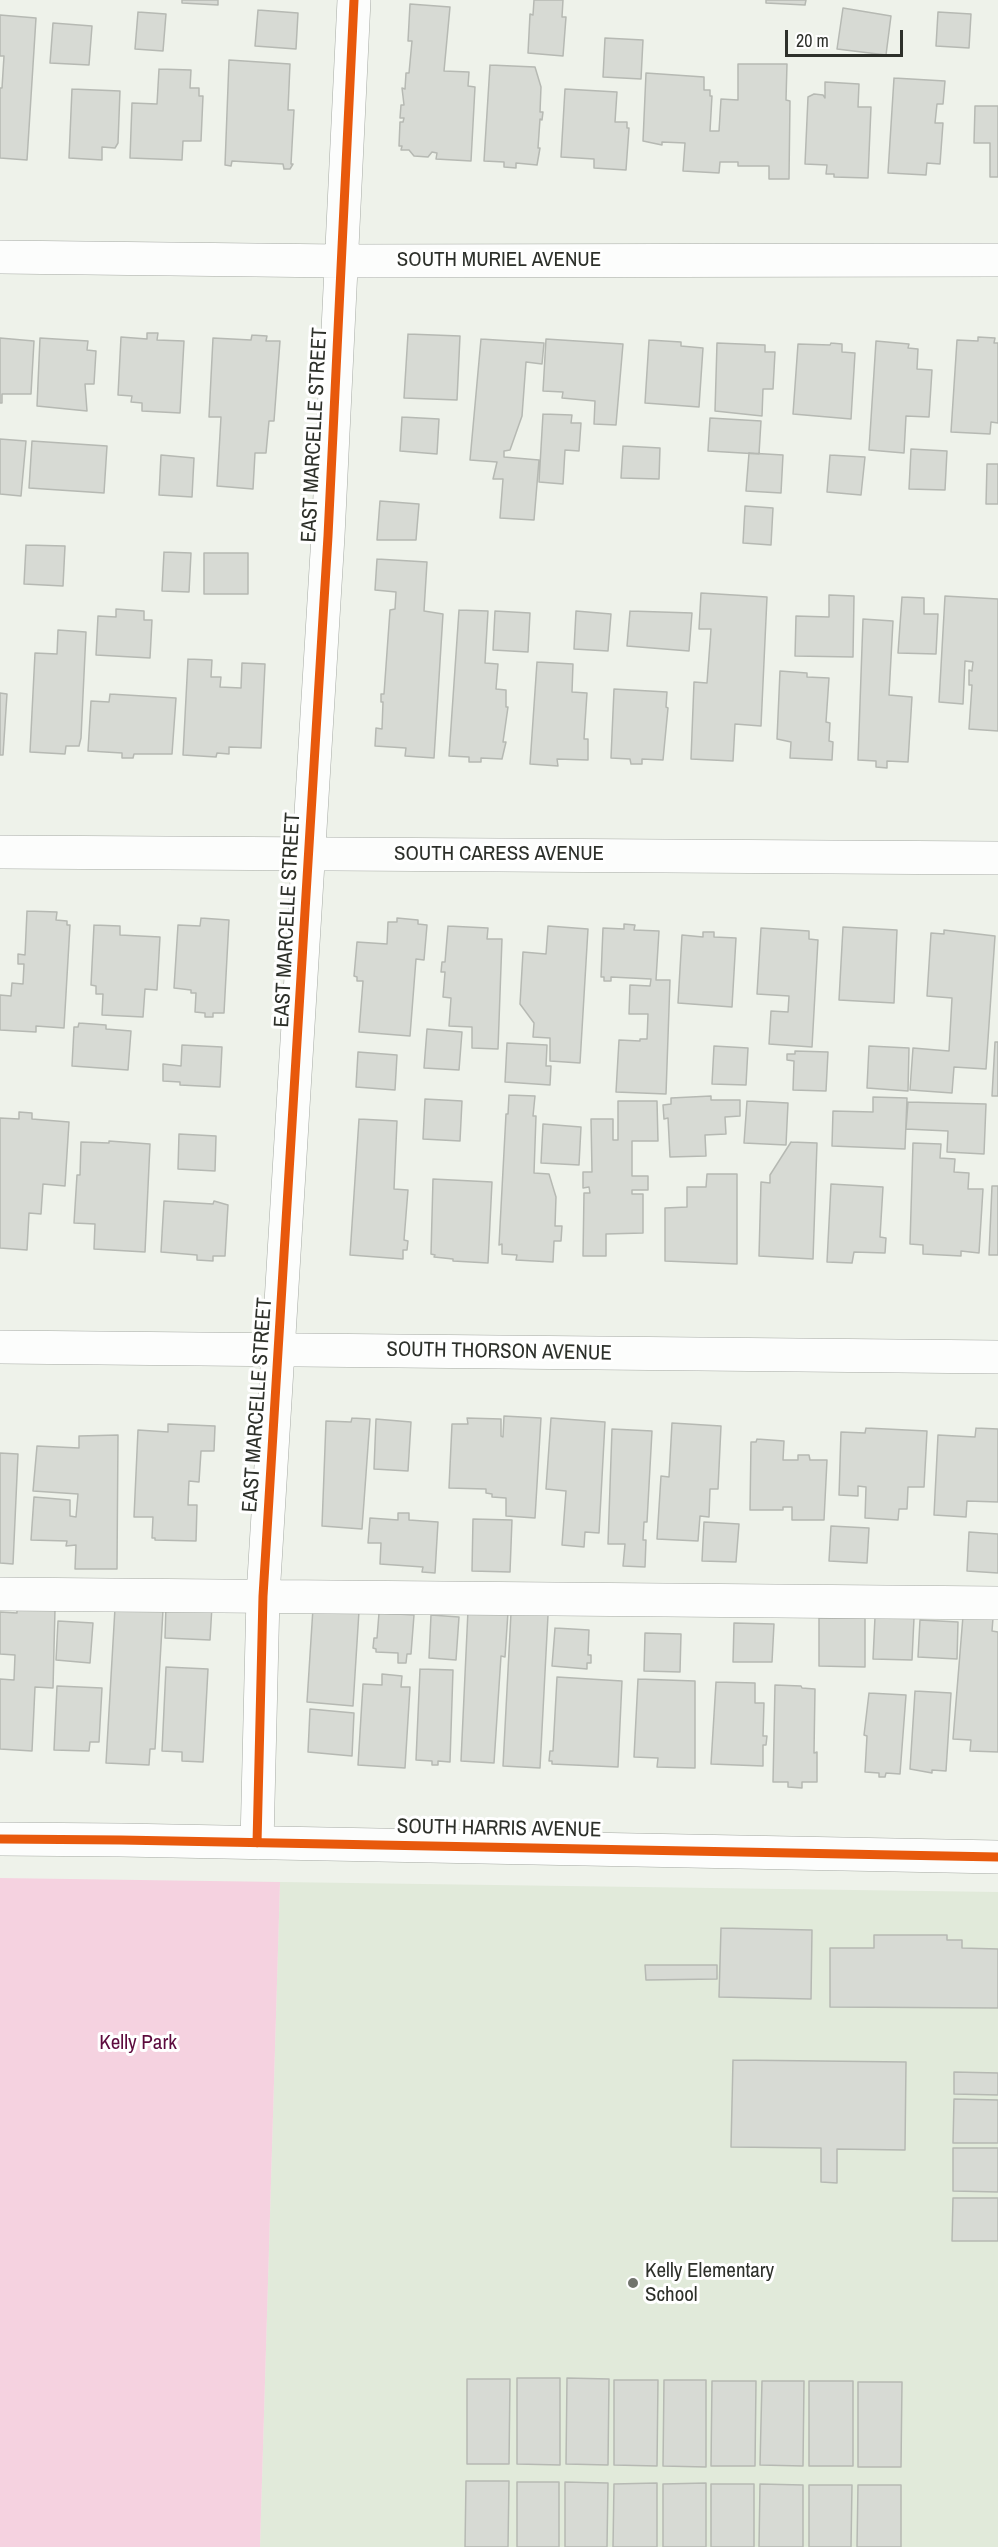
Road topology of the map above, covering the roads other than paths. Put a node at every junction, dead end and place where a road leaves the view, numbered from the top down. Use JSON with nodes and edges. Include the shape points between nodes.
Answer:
{"nodes":[{"id":1,"x":354,"y":0,"type":"edge"},
{"id":2,"x":0,"y":257,"type":"edge"},
{"id":3,"x":998,"y":260,"type":"edge"},
{"id":4,"x":340,"y":261,"type":"junction"},
{"id":5,"x":0,"y":852,"type":"edge"},
{"id":6,"x":310,"y":853,"type":"junction"},
{"id":7,"x":998,"y":858,"type":"edge"},
{"id":8,"x":0,"y":1347,"type":"edge"},
{"id":9,"x":279,"y":1349,"type":"junction"},
{"id":10,"x":998,"y":1357,"type":"edge"},
{"id":11,"x":0,"y":1594,"type":"edge"},
{"id":12,"x":264,"y":1596,"type":"junction"},
{"id":13,"x":998,"y":1603,"type":"edge"},
{"id":14,"x":0,"y":1839,"type":"edge"},
{"id":15,"x":257,"y":1843,"type":"junction"},
{"id":16,"x":998,"y":1857,"type":"edge"}],
"edges":[{"from":1,"to":4,"type":"street","name":"EAST MARCELLE STREET"},
{"from":2,"to":4,"type":"street","name":"SOUTH MURIEL AVENUE"},
{"from":3,"to":4,"type":"street","name":"SOUTH MURIEL AVENUE"},
{"from":4,"to":6,"type":"street","name":"EAST MARCELLE STREET"},
{"from":5,"to":6,"type":"street","name":"SOUTH CARESS AVENUE"},
{"from":6,"to":7,"type":"street","name":"SOUTH CARESS AVENUE"},
{"from":6,"to":9,"type":"street","name":"EAST MARCELLE STREET"},
{"from":8,"to":9,"type":"street","name":"SOUTH THORSON AVENUE"},
{"from":9,"to":10,"type":"street","name":"SOUTH THORSON AVENUE"},
{"from":9,"to":12,"type":"street","name":"EAST MARCELLE STREET"},
{"from":11,"to":12,"type":"street"},
{"from":12,"to":13,"type":"street"},
{"from":12,"to":15,"type":"street","name":"EAST MARCELLE STREET"},
{"from":14,"to":15,"type":"street","name":"SOUTH HARRIS AVENUE"},
{"from":15,"to":16,"type":"street","name":"SOUTH HARRIS AVENUE"}]}
